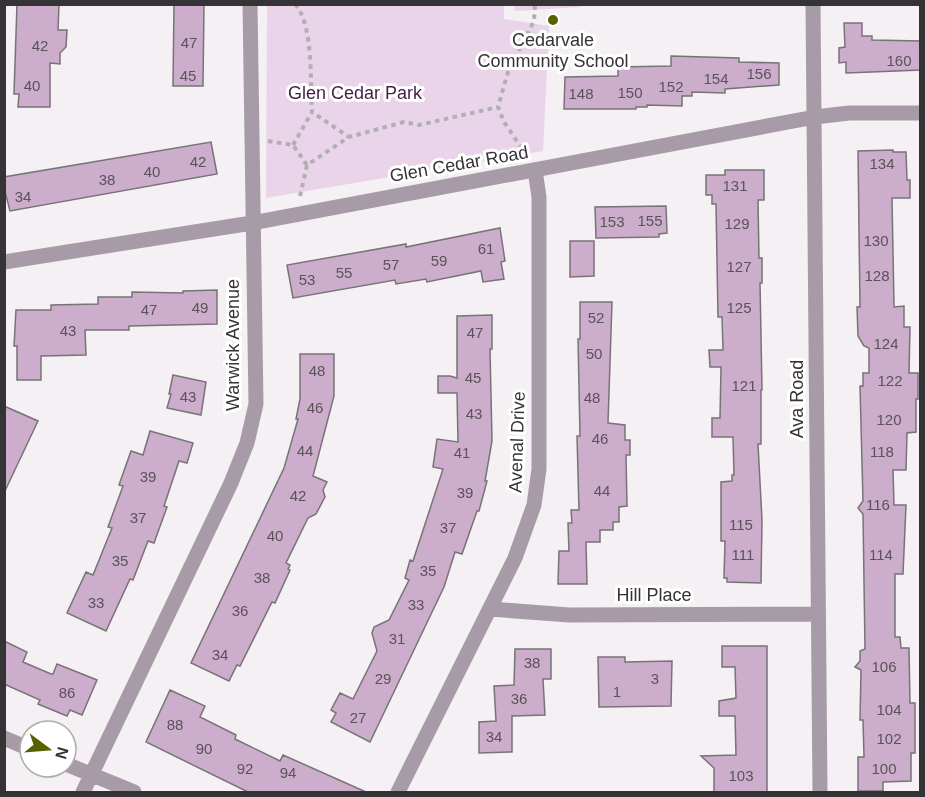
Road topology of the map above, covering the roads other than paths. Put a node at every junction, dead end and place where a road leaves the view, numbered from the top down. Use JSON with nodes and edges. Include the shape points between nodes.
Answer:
{"nodes":[{"id":1,"x":250,"y":4,"type":"edge"},
{"id":2,"x":813,"y":4,"type":"edge"},
{"id":3,"x":921,"y":113,"type":"edge"},
{"id":4,"x":815,"y":117,"type":"junction"},
{"id":5,"x":535,"y":170,"type":"junction"},
{"id":6,"x":252,"y":223,"type":"junction"},
{"id":7,"x":4,"y":262,"type":"edge"},
{"id":8,"x":490,"y":609,"type":"junction"},
{"id":9,"x":818,"y":614,"type":"junction"},
{"id":10,"x":4,"y":738,"type":"edge"},
{"id":11,"x":18,"y":744,"type":"edge"},
{"id":12,"x":78,"y":769,"type":"edge"},
{"id":13,"x":92,"y":775,"type":"junction"},
{"id":14,"x":83,"y":792,"type":"edge"},
{"id":15,"x":134,"y":792,"type":"edge"},
{"id":16,"x":398,"y":792,"type":"edge"},
{"id":17,"x":820,"y":792,"type":"edge"}],
"edges":[{"from":1,"to":6,"type":"street","name":"Warwick Avenue"},
{"from":2,"to":4,"type":"street","name":"Ava Road"},
{"from":3,"to":4,"type":"street","name":"Glen Cedar Road"},
{"from":4,"to":5,"type":"street","name":"Glen Cedar Road"},
{"from":4,"to":9,"type":"street","name":"Ava Road"},
{"from":5,"to":6,"type":"street","name":"Glen Cedar Road"},
{"from":5,"to":8,"type":"street","name":"Avenal Drive","via":[[539,469],[530,519]]},
{"from":6,"to":7,"type":"street","name":"Glen Cedar Road"},
{"from":6,"to":13,"type":"street","name":"Warwick Avenue","via":[[256,404],[247,443]]},
{"from":8,"to":9,"type":"street","name":"Hill Place","via":[[569,615]]},
{"from":8,"to":16,"type":"street","name":"Avenal Drive"},
{"from":9,"to":17,"type":"street","name":"Ava Road"},
{"from":10,"to":11,"type":"street"},
{"from":12,"to":13,"type":"street"},
{"from":13,"to":14,"type":"street","name":"Warwick Avenue"},
{"from":13,"to":15,"type":"street"}]}
